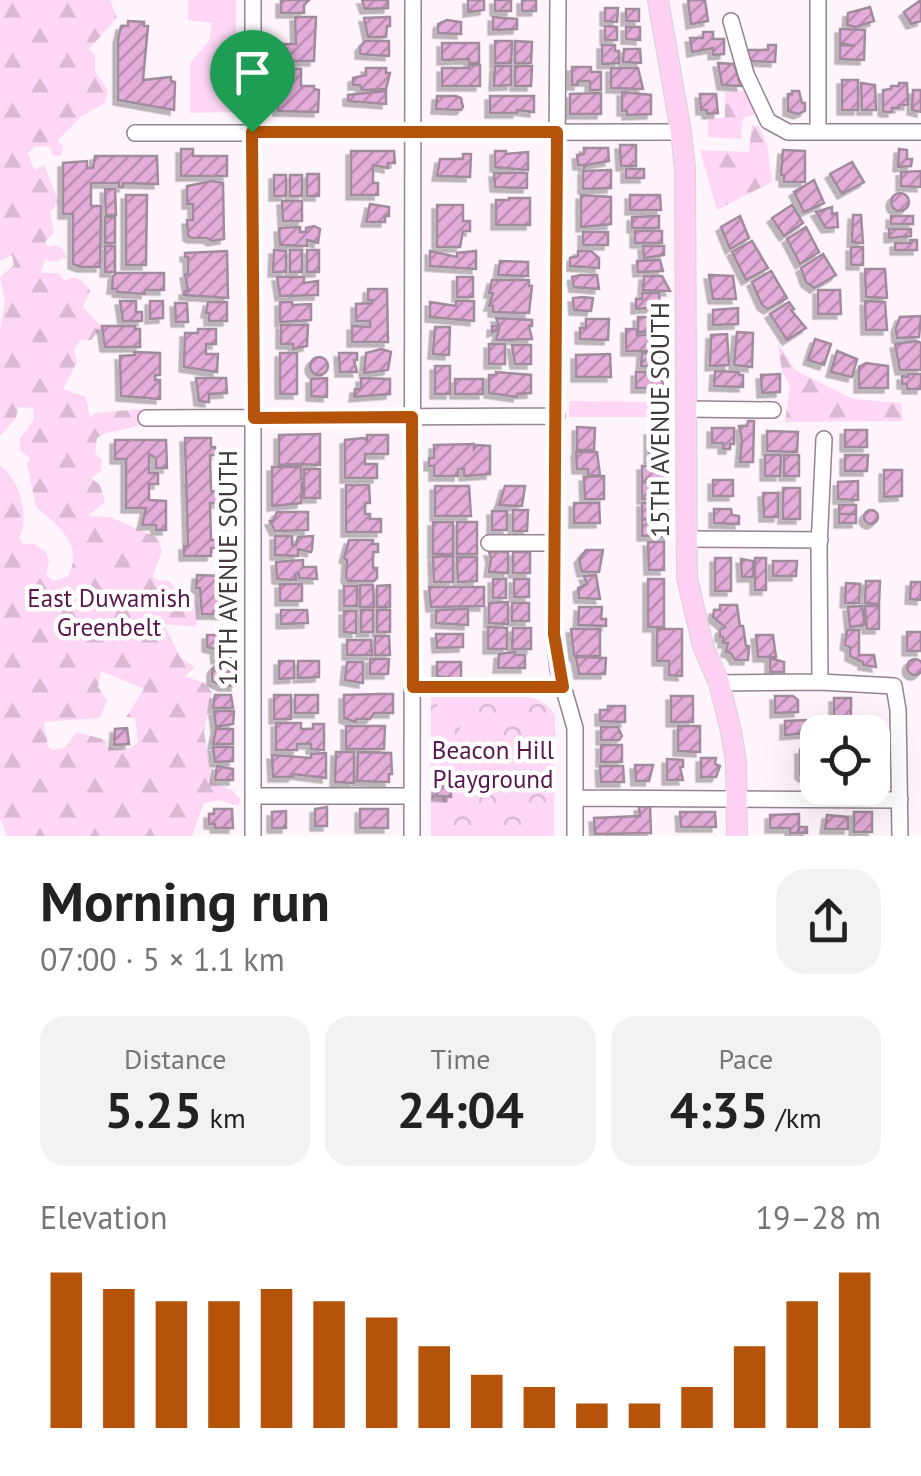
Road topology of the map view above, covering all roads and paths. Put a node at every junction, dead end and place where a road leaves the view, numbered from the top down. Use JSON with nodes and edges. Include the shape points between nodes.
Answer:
{"nodes":[{"id":1,"x":252,"y":0,"type":"edge"},
{"id":2,"x":412,"y":0,"type":"edge"},
{"id":3,"x":558,"y":0,"type":"edge"},
{"id":4,"x":658,"y":0,"type":"edge"},
{"id":5,"x":818,"y":0,"type":"edge"},
{"id":6,"x":731,"y":21,"type":"dead end"},
{"id":7,"x":134,"y":132,"type":"dead end"},
{"id":8,"x":252,"y":132,"type":"junction"},
{"id":9,"x":412,"y":132,"type":"junction"},
{"id":10,"x":557,"y":132,"type":"junction"},
{"id":11,"x":681,"y":132,"type":"junction"},
{"id":12,"x":818,"y":132,"type":"junction"},
{"id":13,"x":921,"y":132,"type":"edge"},
{"id":14,"x":686,"y":410,"type":"junction"},
{"id":15,"x":773,"y":410,"type":"dead end"},
{"id":16,"x":556,"y":416,"type":"junction"},
{"id":17,"x":412,"y":417,"type":"junction"},
{"id":18,"x":146,"y":418,"type":"dead end"},
{"id":19,"x":254,"y":418,"type":"junction"},
{"id":20,"x":824,"y":439,"type":"dead end"},
{"id":21,"x":685,"y":539,"type":"junction"},
{"id":22,"x":820,"y":540,"type":"junction"},
{"id":23,"x":490,"y":543,"type":"dead end"},
{"id":24,"x":554,"y":543,"type":"junction"},
{"id":25,"x":820,"y":682,"type":"junction"},
{"id":26,"x":719,"y":683,"type":"junction"},
{"id":27,"x":413,"y":687,"type":"junction"},
{"id":28,"x":563,"y":687,"type":"junction"},
{"id":29,"x":253,"y":796,"type":"junction"},
{"id":30,"x":412,"y":796,"type":"junction"},
{"id":31,"x":575,"y":798,"type":"junction"},
{"id":32,"x":737,"y":798,"type":"junction"},
{"id":33,"x":900,"y":800,"type":"junction"},
{"id":34,"x":253,"y":836,"type":"edge"},
{"id":35,"x":412,"y":836,"type":"edge"},
{"id":36,"x":575,"y":836,"type":"edge"},
{"id":37,"x":737,"y":836,"type":"edge"},
{"id":38,"x":900,"y":836,"type":"edge"}],
"edges":[{"from":1,"to":8,"type":"street","name":"12TH AVENUE SOUTH"},
{"from":2,"to":9,"type":"street"},
{"from":3,"to":10,"type":"street"},
{"from":4,"to":11,"type":"main road","name":"15TH AVENUE SOUTH"},
{"from":5,"to":12,"type":"street"},
{"from":6,"to":12,"type":"street","via":[[768,120],[788,132]]},
{"from":7,"to":8,"type":"street"},
{"from":8,"to":9,"type":"street"},
{"from":8,"to":19,"type":"street","name":"12TH AVENUE SOUTH"},
{"from":9,"to":10,"type":"street"},
{"from":9,"to":17,"type":"street"},
{"from":10,"to":11,"type":"street"},
{"from":10,"to":16,"type":"street"},
{"from":11,"to":14,"type":"main road","name":"15TH AVENUE SOUTH"},
{"from":12,"to":13,"type":"street"},
{"from":14,"to":15,"type":"street"},
{"from":14,"to":21,"type":"main road","name":"15TH AVENUE SOUTH"},
{"from":16,"to":17,"type":"street"},
{"from":16,"to":24,"type":"street"},
{"from":17,"to":19,"type":"street"},
{"from":17,"to":27,"type":"street"},
{"from":18,"to":19,"type":"street"},
{"from":19,"to":29,"type":"street","name":"12TH AVENUE SOUTH"},
{"from":20,"to":22,"type":"street"},
{"from":21,"to":22,"type":"street"},
{"from":21,"to":26,"type":"main road","name":"15TH AVENUE SOUTH","via":[[694,612]]},
{"from":22,"to":25,"type":"street"},
{"from":23,"to":24,"type":"street"},
{"from":24,"to":28,"type":"street","via":[[554,634]]},
{"from":25,"to":26,"type":"street"},
{"from":25,"to":33,"type":"street","via":[[894,686]]},
{"from":26,"to":32,"type":"main road","name":"15TH AVENUE SOUTH"},
{"from":27,"to":28,"type":"street"},
{"from":27,"to":30,"type":"street"},
{"from":28,"to":31,"type":"street","via":[[575,728]]},
{"from":29,"to":30,"type":"street"},
{"from":29,"to":34,"type":"street","name":"12TH AVENUE SOUTH"},
{"from":30,"to":35,"type":"street"},
{"from":31,"to":32,"type":"street"},
{"from":31,"to":36,"type":"street"},
{"from":32,"to":33,"type":"street"},
{"from":32,"to":37,"type":"main road","name":"15TH AVENUE SOUTH"},
{"from":33,"to":38,"type":"street"}]}
